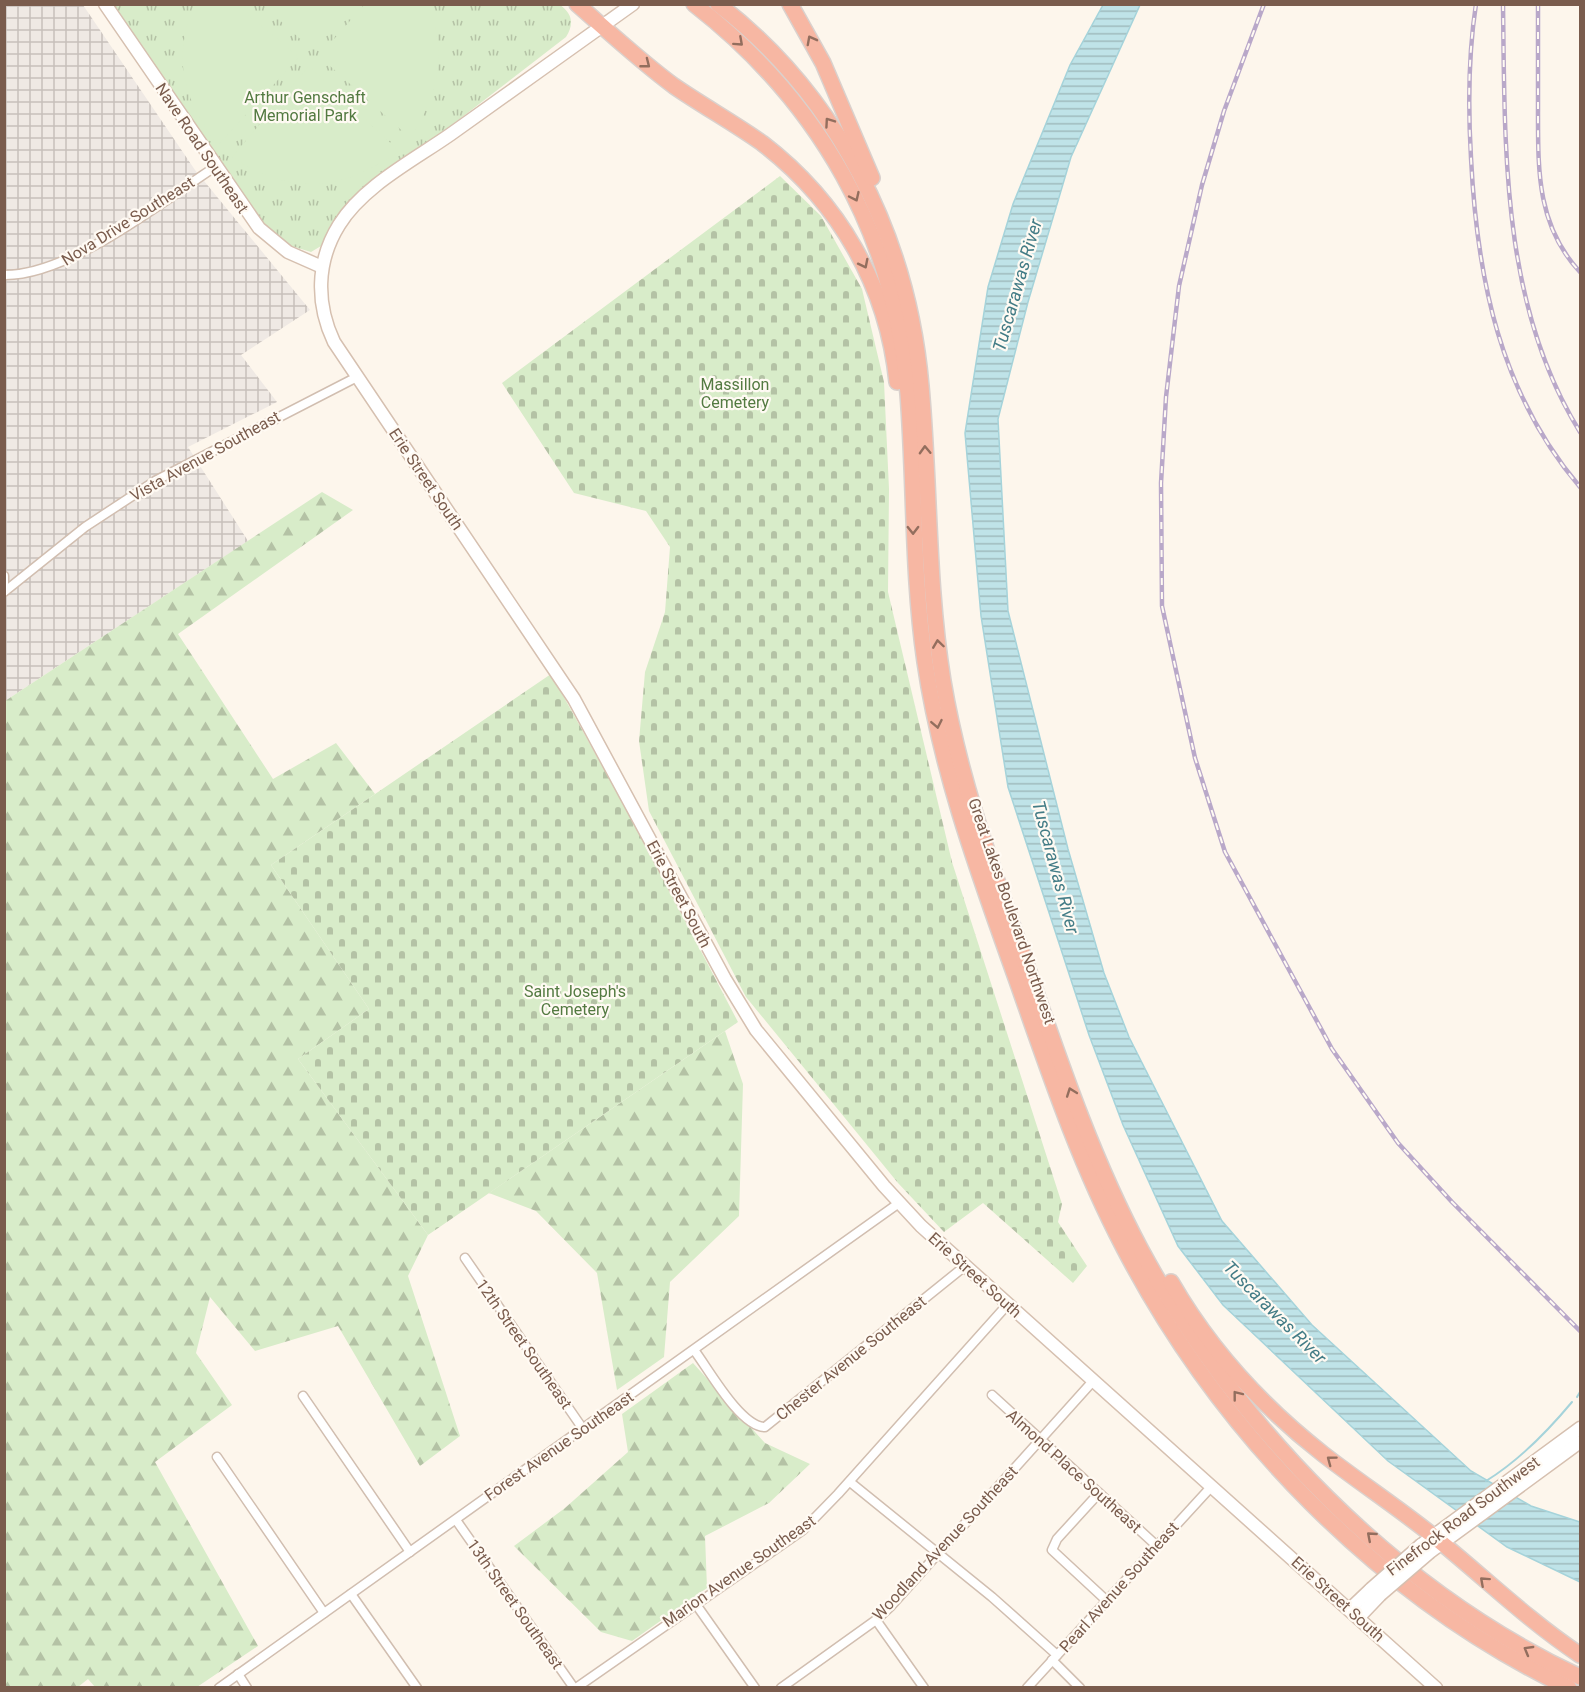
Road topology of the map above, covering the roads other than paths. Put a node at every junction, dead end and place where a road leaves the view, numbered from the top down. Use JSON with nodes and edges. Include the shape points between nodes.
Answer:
{"nodes":[{"id":1,"x":105,"y":4,"type":"edge"},
{"id":2,"x":577,"y":4,"type":"edge"},
{"id":3,"x":633,"y":4,"type":"edge"},
{"id":4,"x":694,"y":4,"type":"edge"},
{"id":5,"x":718,"y":4,"type":"edge"},
{"id":6,"x":790,"y":4,"type":"edge"},
{"id":7,"x":602,"y":27,"type":"junction"},
{"id":8,"x":215,"y":167,"type":"junction"},
{"id":9,"x":322,"y":267,"type":"junction"},
{"id":10,"x":4,"y":275,"type":"edge"},
{"id":11,"x":357,"y":377,"type":"junction"},
{"id":12,"x":923,"y":413,"type":"junction"},
{"id":13,"x":913,"y":503,"type":"junction"},
{"id":14,"x":4,"y":576,"type":"edge"},
{"id":15,"x":4,"y":590,"type":"edge"},
{"id":16,"x":1092,"y":1146,"type":"junction"},
{"id":17,"x":899,"y":1203,"type":"junction"},
{"id":18,"x":465,"y":1258,"type":"dead end"},
{"id":19,"x":965,"y":1266,"type":"junction"},
{"id":20,"x":1008,"y":1304,"type":"junction"},
{"id":21,"x":694,"y":1350,"type":"junction"},
{"id":22,"x":1093,"y":1381,"type":"junction"},
{"id":23,"x":992,"y":1395,"type":"dead end"},
{"id":24,"x":303,"y":1396,"type":"dead end"},
{"id":25,"x":1581,"y":1428,"type":"edge"},
{"id":26,"x":583,"y":1429,"type":"junction"},
{"id":27,"x":1040,"y":1441,"type":"junction"},
{"id":28,"x":1581,"y":1442,"type":"edge"},
{"id":29,"x":217,"y":1457,"type":"dead end"},
{"id":30,"x":849,"y":1482,"type":"junction"},
{"id":31,"x":1211,"y":1486,"type":"junction"},
{"id":32,"x":1099,"y":1492,"type":"junction"},
{"id":33,"x":456,"y":1520,"type":"junction"},
{"id":34,"x":1454,"y":1527,"type":"junction"},
{"id":35,"x":1431,"y":1544,"type":"junction"},
{"id":36,"x":1157,"y":1546,"type":"junction"},
{"id":37,"x":410,"y":1552,"type":"junction"},
{"id":38,"x":938,"y":1553,"type":"junction"},
{"id":39,"x":351,"y":1594,"type":"junction"},
{"id":40,"x":1107,"y":1600,"type":"junction"},
{"id":41,"x":695,"y":1603,"type":"junction"},
{"id":42,"x":324,"y":1613,"type":"junction"},
{"id":43,"x":1354,"y":1613,"type":"junction"},
{"id":44,"x":876,"y":1620,"type":"junction"},
{"id":45,"x":1581,"y":1654,"type":"edge"},
{"id":46,"x":1055,"y":1658,"type":"junction"},
{"id":47,"x":238,"y":1674,"type":"junction"},
{"id":48,"x":1581,"y":1677,"type":"edge"},
{"id":49,"x":219,"y":1688,"type":"edge"},
{"id":50,"x":247,"y":1688,"type":"edge"},
{"id":51,"x":417,"y":1688,"type":"edge"},
{"id":52,"x":575,"y":1688,"type":"edge"},
{"id":53,"x":755,"y":1688,"type":"edge"},
{"id":54,"x":782,"y":1688,"type":"edge"},
{"id":55,"x":924,"y":1688,"type":"edge"},
{"id":56,"x":1028,"y":1688,"type":"edge"},
{"id":57,"x":1080,"y":1688,"type":"edge"},
{"id":58,"x":1436,"y":1688,"type":"edge"},
{"id":59,"x":1569,"y":1688,"type":"edge"}],
"edges":[{"from":1,"to":8,"type":"main road","name":"Nave Road Southeast"},
{"from":2,"to":7,"type":"highway"},
{"from":3,"to":7,"type":"main road","name":"Erie Street South"},
{"from":4,"to":13,"type":"highway","name":"Great Lakes Boulevard Northwest","one_way":true,"via":[[780,83],[813,125],[858,202],[884,268],[902,341]]},
{"from":12,"to":5,"type":"highway","name":"Great Lakes Boulevard Northwest","one_way":true,"via":[[907,292],[890,237],[869,190],[834,130],[795,78]]},
{"from":12,"to":6,"type":"highway","one_way":true,"via":[[924,345],[899,246],[823,63]]},
{"from":7,"to":9,"type":"main road","name":"Erie Street South","via":[[362,198],[339,225]]},
{"from":7,"to":13,"type":"highway","one_way":true,"via":[[667,80],[779,157],[818,195],[850,238],[872,280],[887,326]]},
{"from":8,"to":9,"type":"main road","name":"Nave Road Southeast","via":[[265,235],[288,252]]},
{"from":8,"to":10,"type":"street","name":"Nova Drive Southeast","via":[[66,261],[30,274]]},
{"from":9,"to":11,"type":"main road","name":"Erie Street South","via":[[320,292],[326,322]]},
{"from":11,"to":15,"type":"street","name":"Vista Avenue Southeast","via":[[151,483],[85,527]]},
{"from":11,"to":17,"type":"main road","name":"Erie Street South","via":[[574,699],[725,980],[756,1030]]},
{"from":16,"to":12,"type":"highway","name":"Great Lakes Boulevard Northwest","one_way":true,"via":[[987,854],[957,751],[934,609]]},
{"from":13,"to":59,"type":"highway","name":"Great Lakes Boulevard Northwest","one_way":true,"via":[[925,664],[955,802],[1070,1128],[1090,1179],[1136,1272],[1224,1403],[1329,1518],[1387,1570],[1449,1617]]},
{"from":14,"to":15,"type":"street","name":"Vista Avenue Southeast"},
{"from":35,"to":16,"type":"highway","one_way":true,"via":[[1302,1438],[1244,1381],[1173,1286]]},
{"from":48,"to":16,"type":"highway","name":"Great Lakes Boulevard Northwest","one_way":true,"via":[[1493,1629],[1425,1581],[1358,1525],[1287,1455],[1224,1379],[1178,1312],[1132,1232]]},
{"from":17,"to":19,"type":"main road","name":"Erie Street South"},
{"from":17,"to":21,"type":"street","name":"Forest Avenue Southeast"},
{"from":18,"to":26,"type":"street","name":"12th Street Southeast"},
{"from":19,"to":20,"type":"main road","name":"Erie Street South"},
{"from":19,"to":21,"type":"street","name":"Chester Avenue Southeast","via":[[765,1427],[755,1425],[736,1408]]},
{"from":20,"to":22,"type":"main road","name":"Erie Street South"},
{"from":20,"to":30,"type":"street","name":"Marion Avenue Southeast"},
{"from":21,"to":26,"type":"street","name":"Forest Avenue Southeast"},
{"from":22,"to":27,"type":"street","name":"Woodland Avenue Southeast"},
{"from":22,"to":31,"type":"main road","name":"Erie Street South"},
{"from":23,"to":27,"type":"street","name":"Almond Place Southeast"},
{"from":24,"to":37,"type":"street"},
{"from":25,"to":34,"type":"main road","name":"Finefrock Road Southwest"},
{"from":26,"to":33,"type":"street","name":"Forest Avenue Southeast"},
{"from":27,"to":32,"type":"street","name":"Almond Place Southeast"},
{"from":27,"to":38,"type":"street","name":"Woodland Avenue Southeast"},
{"from":28,"to":34,"type":"main road","name":"Finefrock Road Southwest"},
{"from":29,"to":42,"type":"street"},
{"from":30,"to":38,"type":"street"},
{"from":30,"to":41,"type":"street","name":"Marion Avenue Southeast","via":[[803,1530]]},
{"from":31,"to":36,"type":"street","name":"Pearl Avenue Southeast"},
{"from":31,"to":43,"type":"main road","name":"Erie Street South"},
{"from":32,"to":36,"type":"street","name":"Almond Place Southeast"},
{"from":32,"to":40,"type":"street","via":[[1057,1539],[1052,1550]]},
{"from":33,"to":37,"type":"street","name":"Forest Avenue Southeast"},
{"from":33,"to":52,"type":"street","name":"13th Street Southeast"},
{"from":34,"to":35,"type":"main road","name":"Finefrock Road Southwest"},
{"from":35,"to":43,"type":"main road","name":"Finefrock Road Southwest","bridge":true},
{"from":45,"to":35,"type":"highway","one_way":true},
{"from":36,"to":40,"type":"street","name":"Pearl Avenue Southeast"},
{"from":37,"to":39,"type":"street","name":"Forest Avenue Southeast"},
{"from":38,"to":44,"type":"street","name":"Woodland Avenue Southeast"},
{"from":38,"to":46,"type":"street"},
{"from":39,"to":42,"type":"street","name":"Forest Avenue Southeast"},
{"from":39,"to":51,"type":"street"},
{"from":40,"to":46,"type":"street","name":"Pearl Avenue Southeast"},
{"from":41,"to":52,"type":"street","name":"Marion Avenue Southeast"},
{"from":41,"to":53,"type":"street"},
{"from":42,"to":47,"type":"street","name":"Forest Avenue Southeast"},
{"from":43,"to":58,"type":"main road","name":"Erie Street South"},
{"from":44,"to":54,"type":"street","name":"Woodland Avenue Southeast"},
{"from":44,"to":55,"type":"street"},
{"from":46,"to":56,"type":"street","name":"Pearl Avenue Southeast"},
{"from":46,"to":57,"type":"street"},
{"from":47,"to":49,"type":"street","name":"Forest Avenue Southeast"},
{"from":47,"to":50,"type":"street"}]}
